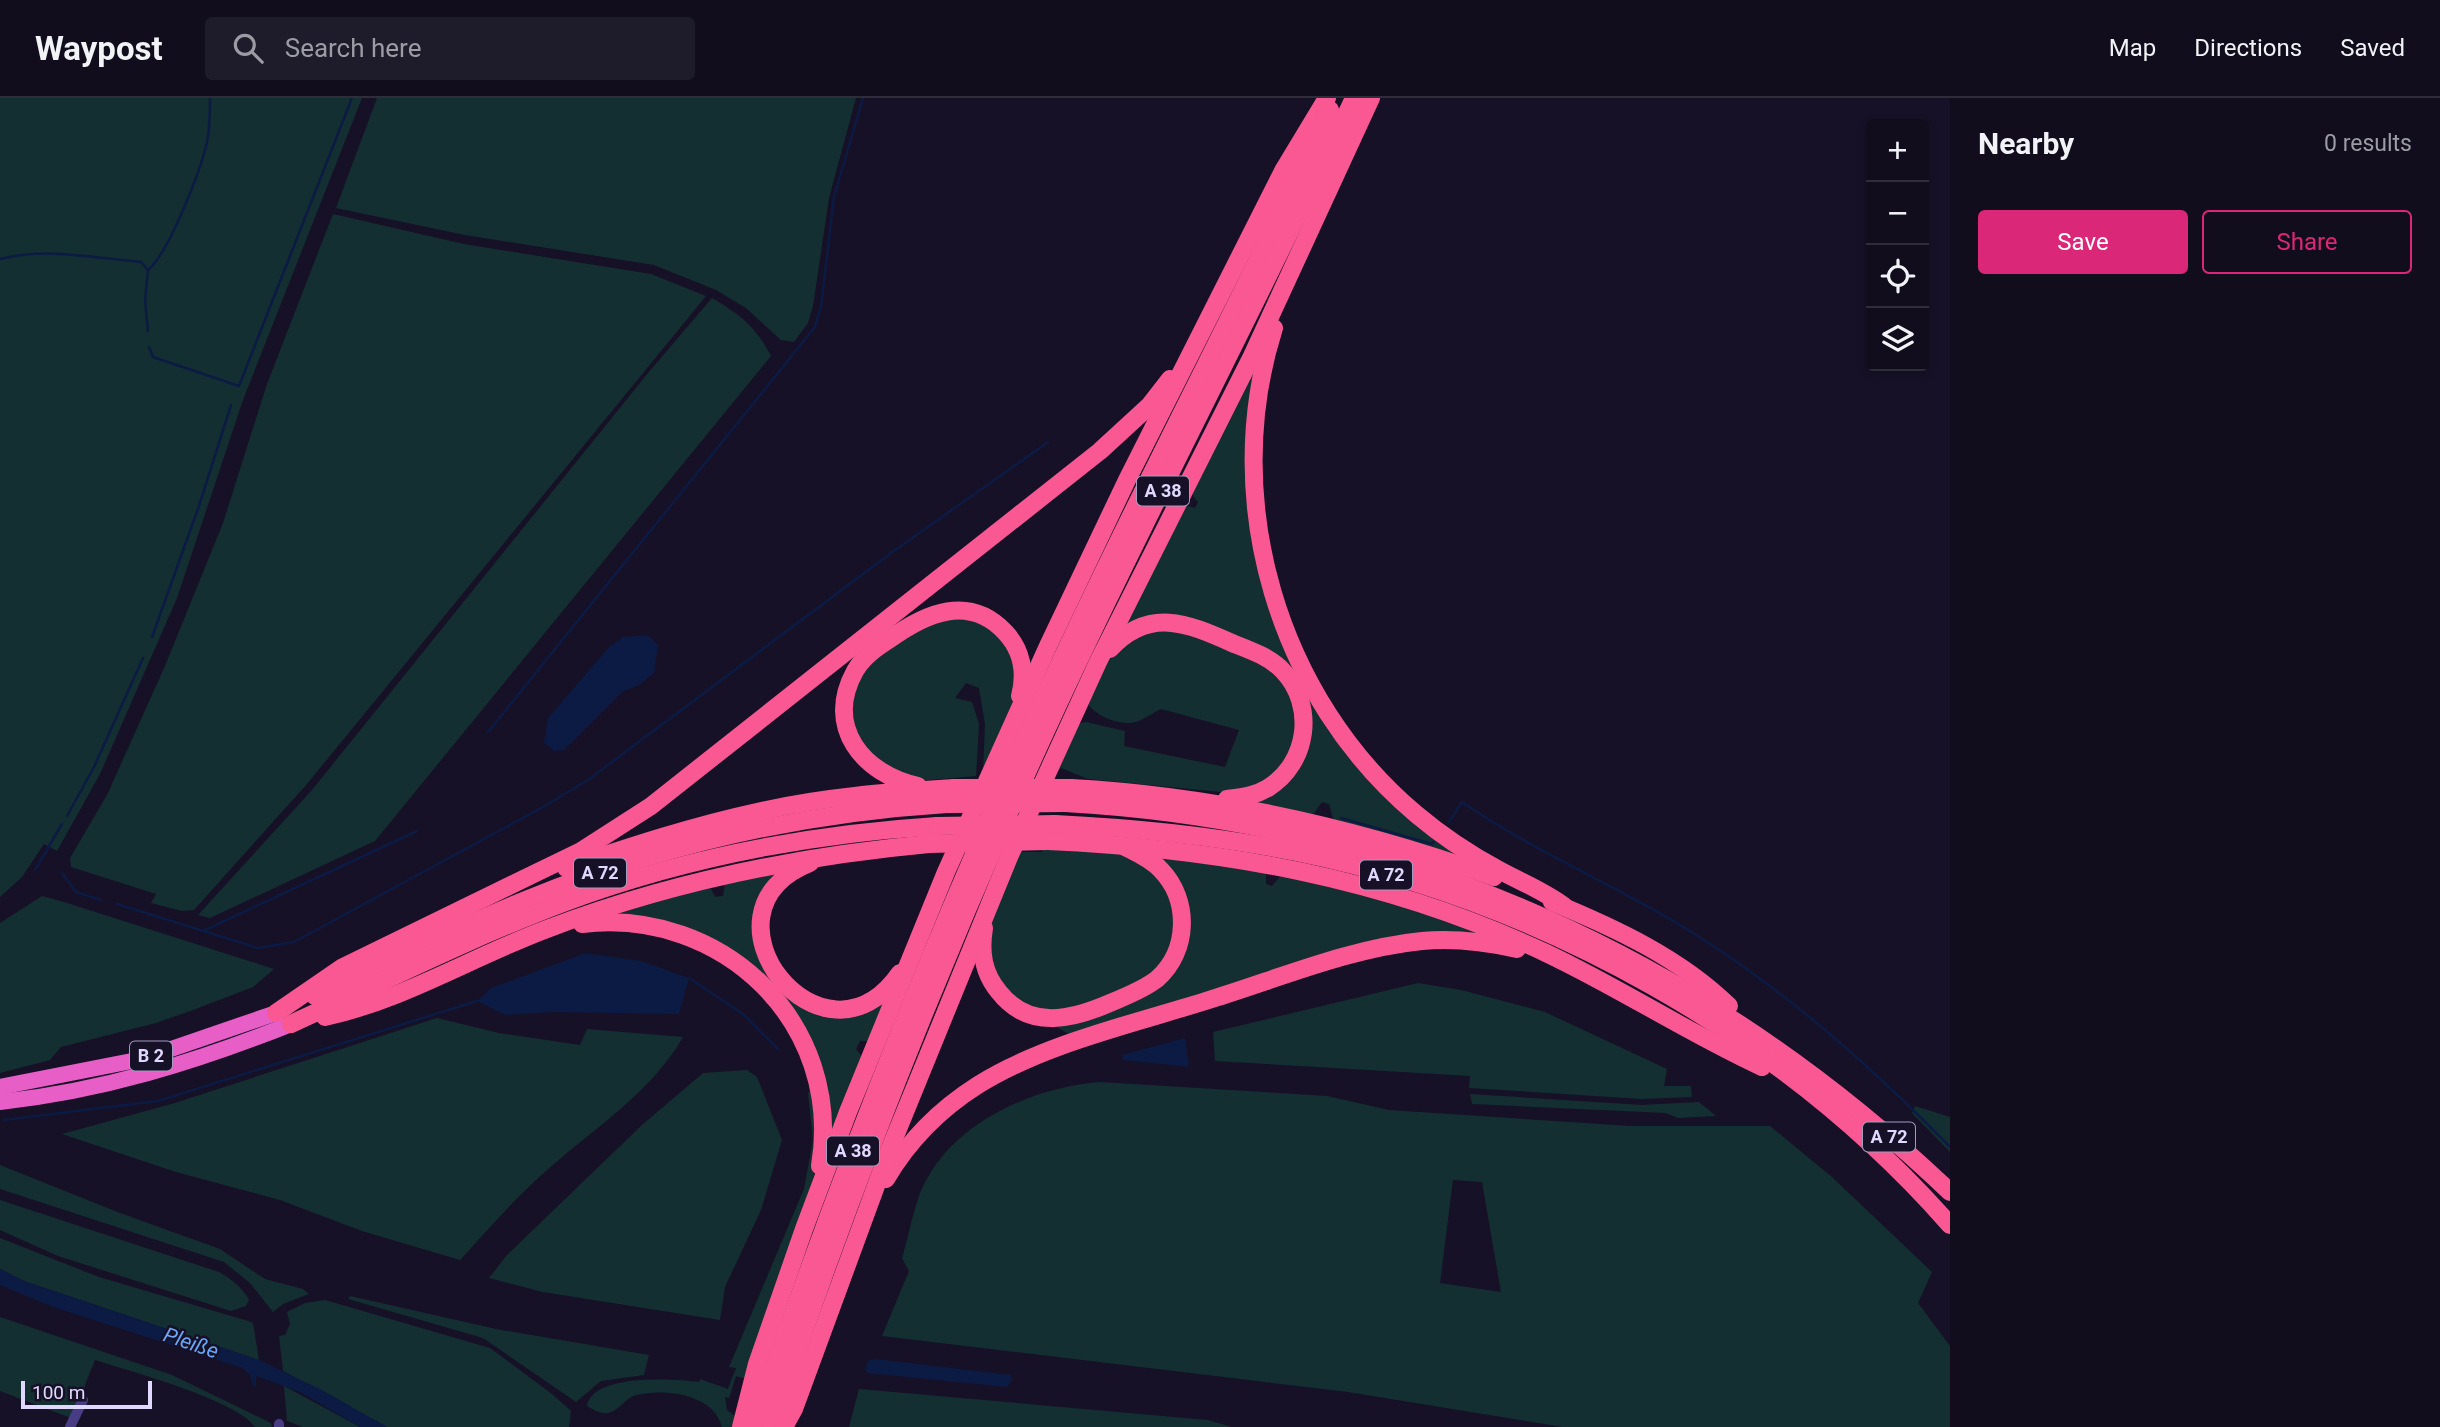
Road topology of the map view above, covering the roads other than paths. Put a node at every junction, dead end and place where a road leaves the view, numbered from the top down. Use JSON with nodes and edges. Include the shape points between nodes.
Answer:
{"nodes":[{"id":1,"x":1327,"y":98,"type":"edge"},
{"id":2,"x":1335,"y":98,"type":"edge"},
{"id":3,"x":1354,"y":98,"type":"edge"},
{"id":4,"x":1371,"y":98,"type":"edge"},
{"id":5,"x":1311,"y":231,"type":"junction"},
{"id":6,"x":1220,"y":299,"type":"junction"},
{"id":7,"x":1098,"y":662,"type":"junction"},
{"id":8,"x":1008,"y":733,"type":"junction"},
{"id":9,"x":934,"y":789,"type":"junction"},
{"id":10,"x":1068,"y":795,"type":"junction"},
{"id":11,"x":950,"y":796,"type":"junction"},
{"id":12,"x":1208,"y":802,"type":"junction"},
{"id":13,"x":1051,"y":832,"type":"junction"},
{"id":14,"x":1118,"y":844,"type":"junction"},
{"id":15,"x":838,"y":853,"type":"junction"},
{"id":16,"x":506,"y":888,"type":"junction"},
{"id":17,"x":1564,"y":906,"type":"junction"},
{"id":18,"x":988,"y":907,"type":"junction"},
{"id":19,"x":502,"y":948,"type":"junction"},
{"id":20,"x":914,"y":949,"type":"junction"},
{"id":21,"x":1545,"y":952,"type":"junction"},
{"id":22,"x":276,"y":1013,"type":"junction"},
{"id":23,"x":291,"y":1024,"type":"junction"},
{"id":24,"x":1757,"y":1034,"type":"junction"},
{"id":25,"x":1797,"y":1083,"type":"junction"},
{"id":26,"x":0,"y":1087,"type":"edge"},
{"id":27,"x":0,"y":1102,"type":"edge"},
{"id":28,"x":1950,"y":1192,"type":"edge"},
{"id":29,"x":808,"y":1218,"type":"junction"},
{"id":30,"x":1950,"y":1225,"type":"edge"},
{"id":31,"x":855,"y":1241,"type":"junction"},
{"id":32,"x":83,"y":1400,"type":"dead end"},
{"id":33,"x":70,"y":1427,"type":"edge"},
{"id":34,"x":741,"y":1427,"type":"edge"},
{"id":35,"x":754,"y":1427,"type":"edge"},
{"id":36,"x":771,"y":1427,"type":"edge"},
{"id":37,"x":784,"y":1427,"type":"edge"}],
"edges":[{"from":1,"to":6,"type":"highway","via":[[1283,171]]},
{"from":2,"to":35,"type":"highway","number":"A 38","via":[[1222,339],[1090,601],[963,879],[850,1159]]},
{"from":3,"to":36,"type":"highway","number":"A 38","via":[[1016,799],[893,1092]]},
{"from":4,"to":5,"type":"highway"},
{"from":5,"to":7,"type":"highway"},
{"from":5,"to":17,"type":"highway","via":[[1269,344],[1254,430],[1259,530],[1284,626],[1304,673],[1331,717],[1396,796],[1456,845]]},
{"from":6,"to":8,"type":"highway","via":[[1110,515]]},
{"from":6,"to":16,"type":"highway","via":[[1158,396],[1100,451],[651,806],[596,843]]},
{"from":7,"to":12,"type":"highway","via":[[1133,630],[1171,622],[1191,625],[1259,654],[1289,678],[1304,722],[1299,750],[1289,768],[1257,793]]},
{"from":7,"to":18,"type":"highway"},
{"from":8,"to":9,"type":"highway","via":[[1022,690],[1021,662],[1009,637],[988,618],[962,610],[934,613],[876,648],[859,665],[847,691],[851,739],[861,756],[884,775]]},
{"from":8,"to":20,"type":"highway"},
{"from":9,"to":11,"type":"highway"},
{"from":9,"to":16,"type":"highway","via":[[758,811],[638,844]]},
{"from":10,"to":11,"type":"highway","number":"A 72","bridge":true},
{"from":10,"to":12,"type":"highway"},
{"from":10,"to":24,"type":"highway","number":"A 72","via":[[1303,836],[1418,868],[1512,902],[1611,947]]},
{"from":11,"to":22,"type":"highway","number":"A 72","via":[[785,823],[626,864],[502,910]]},
{"from":12,"to":17,"type":"highway","via":[[1371,836],[1498,878]]},
{"from":13,"to":14,"type":"highway"},
{"from":13,"to":15,"type":"highway","bridge":true},
{"from":13,"to":23,"type":"highway","number":"A 72","bridge":true,"via":[[937,826],[723,855],[637,878],[504,927]]},
{"from":13,"to":25,"type":"highway","number":"A 72","via":[[1116,828],[1250,843],[1349,865],[1446,894],[1555,938],[1650,986]]},
{"from":14,"to":18,"type":"highway","via":[[1160,869],[1172,884],[1181,911],[1174,957],[1142,989],[1065,1019],[1018,1010],[997,990],[985,967],[982,941]]},
{"from":14,"to":21,"type":"highway","via":[[1209,854],[1329,876],[1427,905]]},
{"from":15,"to":19,"type":"highway","via":[[663,890],[583,915]]},
{"from":15,"to":20,"type":"highway","via":[[794,871],[770,897],[762,937],[769,966],[780,982],[813,1004],[852,1006],[887,989]]},
{"from":16,"to":22,"type":"highway","via":[[370,952]]},
{"from":17,"to":24,"type":"highway","via":[[1688,971]]},
{"from":18,"to":31,"type":"highway"},
{"from":19,"to":23,"type":"highway","via":[[365,1008]]},
{"from":19,"to":29,"type":"highway","via":[[580,924],[632,922],[698,940],[756,978],[797,1031],[818,1085],[823,1143]]},
{"from":20,"to":29,"type":"highway"},
{"from":21,"to":25,"type":"highway"},
{"from":21,"to":31,"type":"highway","via":[[1461,940],[1381,948],[1030,1059],[965,1093],[920,1133],[891,1172]]},
{"from":22,"to":26,"type":"highway","number":"B 2","via":[[142,1059]]},
{"from":23,"to":27,"type":"highway","number":"B 2","via":[[143,1076]]},
{"from":24,"to":28,"type":"highway","number":"A 72","via":[[1846,1101]]},
{"from":25,"to":30,"type":"highway","number":"A 72","via":[[1871,1146]]},
{"from":29,"to":34,"type":"highway","via":[[757,1364]]},
{"from":31,"to":37,"type":"highway"},
{"from":32,"to":33,"type":"street"}]}
